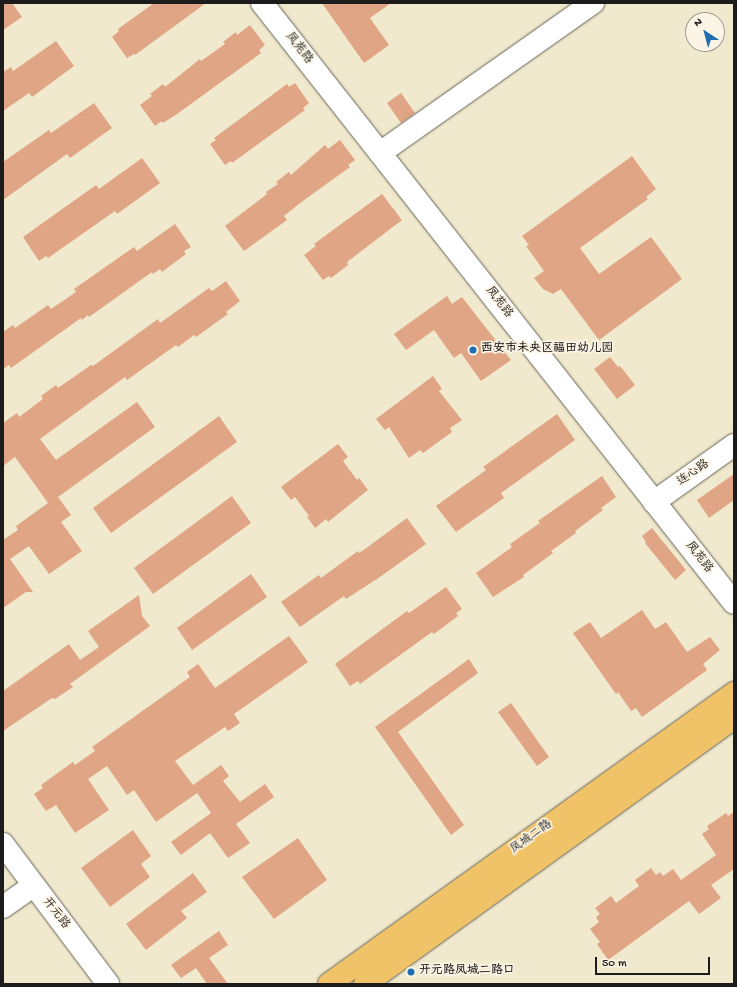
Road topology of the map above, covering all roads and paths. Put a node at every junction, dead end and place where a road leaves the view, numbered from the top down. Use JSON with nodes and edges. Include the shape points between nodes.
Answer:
{"nodes":[{"id":1,"x":262,"y":3,"type":"edge"},
{"id":2,"x":593,"y":3,"type":"edge"},
{"id":3,"x":380,"y":153,"type":"junction"},
{"id":4,"x":734,"y":446,"type":"edge"},
{"id":5,"x":654,"y":502,"type":"junction"},
{"id":6,"x":734,"y":603,"type":"edge"},
{"id":7,"x":734,"y":693,"type":"edge"},
{"id":8,"x":734,"y":718,"type":"edge"},
{"id":9,"x":3,"y":844,"type":"edge"},
{"id":10,"x":33,"y":886,"type":"junction"},
{"id":11,"x":3,"y":907,"type":"edge"},
{"id":12,"x":108,"y":984,"type":"edge"},
{"id":13,"x":329,"y":984,"type":"edge"},
{"id":14,"x":365,"y":984,"type":"edge"}],
"edges":[{"from":1,"to":3,"type":"street","name":"凤苑路"},
{"from":2,"to":3,"type":"street"},
{"from":3,"to":5,"type":"street","name":"凤苑路"},
{"from":4,"to":5,"type":"street","name":"连心路"},
{"from":5,"to":6,"type":"street","name":"凤苑路"},
{"from":7,"to":13,"type":"main road","name":"凤城二路"},
{"from":8,"to":14,"type":"main road","name":"凤城二路"},
{"from":9,"to":10,"type":"street","name":"开元路"},
{"from":10,"to":11,"type":"street"},
{"from":10,"to":12,"type":"street","name":"开元路"}]}
